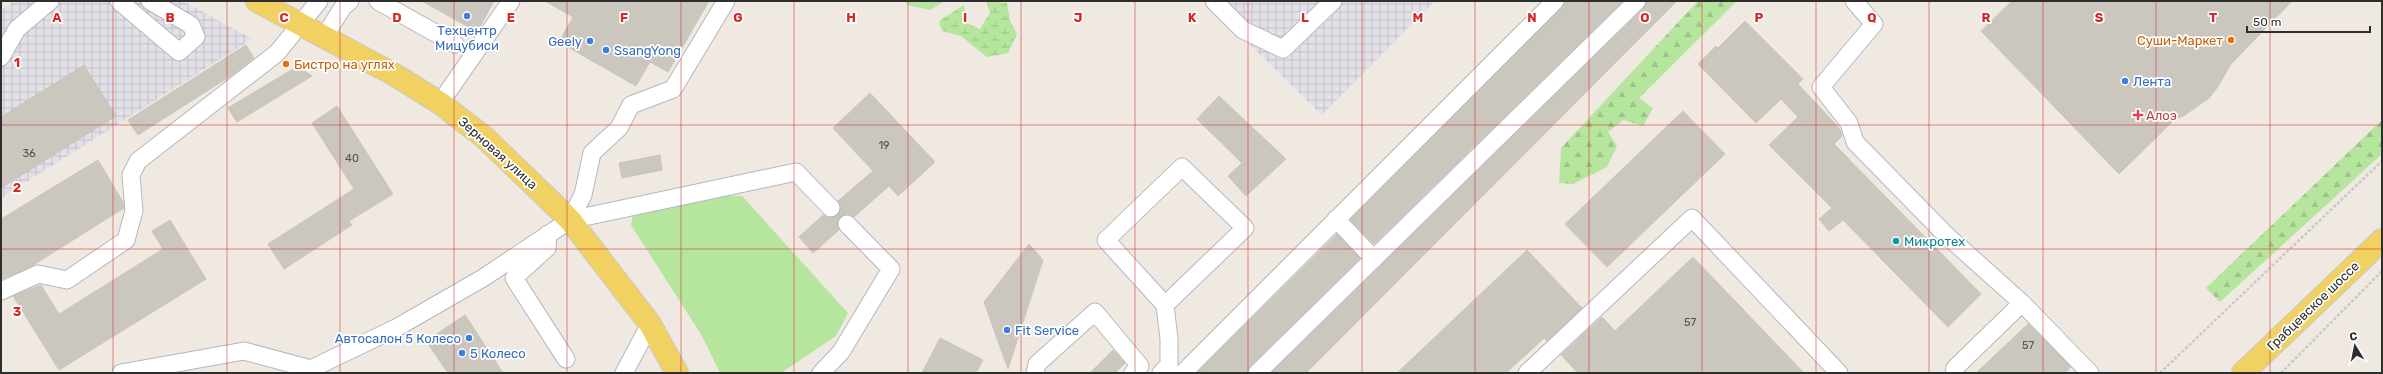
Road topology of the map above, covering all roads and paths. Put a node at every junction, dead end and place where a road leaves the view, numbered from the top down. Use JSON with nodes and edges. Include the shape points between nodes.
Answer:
{"nodes":[{"id":1,"x":50,"y":1,"type":"edge"},
{"id":2,"x":119,"y":1,"type":"edge"},
{"id":3,"x":150,"y":1,"type":"edge"},
{"id":4,"x":258,"y":1,"type":"edge"},
{"id":5,"x":319,"y":1,"type":"edge"},
{"id":6,"x":350,"y":1,"type":"edge"},
{"id":7,"x":378,"y":1,"type":"edge"},
{"id":8,"x":511,"y":1,"type":"edge"},
{"id":9,"x":726,"y":1,"type":"edge"},
{"id":10,"x":1214,"y":1,"type":"edge"},
{"id":11,"x":1333,"y":1,"type":"edge"},
{"id":12,"x":1555,"y":1,"type":"edge"},
{"id":13,"x":1636,"y":1,"type":"edge"},
{"id":14,"x":1854,"y":1,"type":"edge"},
{"id":15,"x":301,"y":25,"type":"junction"},
{"id":16,"x":324,"y":37,"type":"junction"},
{"id":17,"x":455,"y":44,"type":"dead end"},
{"id":18,"x":1,"y":57,"type":"edge"},
{"id":19,"x":440,"y":103,"type":"junction"},
{"id":20,"x":2382,"y":162,"type":"edge"},
{"id":21,"x":831,"y":208,"type":"tunnel mouth"},
{"id":22,"x":1336,"y":219,"type":"junction"},
{"id":23,"x":570,"y":220,"type":"junction"},
{"id":24,"x":847,"y":224,"type":"tunnel mouth"},
{"id":25,"x":548,"y":234,"type":"junction"},
{"id":26,"x":2382,"y":240,"type":"edge"},
{"id":27,"x":1374,"y":259,"type":"junction"},
{"id":28,"x":2382,"y":271,"type":"edge"},
{"id":29,"x":1,"y":291,"type":"edge"},
{"id":30,"x":2022,"y":303,"type":"junction"},
{"id":31,"x":1165,"y":305,"type":"junction"},
{"id":32,"x":650,"y":324,"type":"junction"},
{"id":33,"x":566,"y":359,"type":"dead end"},
{"id":34,"x":121,"y":373,"type":"edge"},
{"id":35,"x":624,"y":373,"type":"edge"},
{"id":36,"x":677,"y":373,"type":"edge"},
{"id":37,"x":821,"y":373,"type":"edge"},
{"id":38,"x":1035,"y":373,"type":"edge"},
{"id":39,"x":1133,"y":373,"type":"edge"},
{"id":40,"x":1162,"y":373,"type":"edge"},
{"id":41,"x":1182,"y":373,"type":"edge"},
{"id":42,"x":1256,"y":373,"type":"edge"},
{"id":43,"x":1526,"y":373,"type":"edge"},
{"id":44,"x":1840,"y":373,"type":"edge"},
{"id":45,"x":1954,"y":373,"type":"edge"},
{"id":46,"x":2090,"y":373,"type":"edge"},
{"id":47,"x":2160,"y":373,"type":"edge"},
{"id":48,"x":2243,"y":373,"type":"edge"},
{"id":49,"x":2281,"y":373,"type":"edge"}],
"edges":[{"from":1,"to":18,"type":"lane","via":[[17,29]]},
{"from":2,"to":3,"type":"lane","via":[[178,52],[196,37],[191,25]]},
{"from":4,"to":15,"type":"main road","name":"Зерновая улица"},
{"from":5,"to":15,"type":"lane"},
{"from":6,"to":16,"type":"lane","via":[[343,7]]},
{"from":7,"to":17,"type":"lane"},
{"from":8,"to":19,"type":"lane"},
{"from":9,"to":23,"type":"lane","via":[[673,89],[631,105],[619,128],[592,153],[583,195]]},
{"from":10,"to":11,"type":"lane","via":[[1243,30],[1283,49]]},
{"from":12,"to":22,"type":"lane"},
{"from":13,"to":27,"type":"lane"},
{"from":14,"to":30,"type":"lane","via":[[1874,24],[1820,88],[1849,123],[1855,142],[1944,233]]},
{"from":15,"to":16,"type":"main road","name":"Зерновая улица"},
{"from":15,"to":29,"type":"lane","via":[[277,53],[138,161],[131,175],[134,211],[126,240],[67,280],[38,274]]},
{"from":16,"to":19,"type":"main road","name":"Зерновая улица","via":[[395,75]]},
{"from":19,"to":23,"type":"main road","name":"Зерновая улица","via":[[484,137]]},
{"from":20,"to":47,"type":"path"},
{"from":21,"to":23,"type":"lane","via":[[796,172]]},
{"from":22,"to":27,"type":"lane"},
{"from":22,"to":41,"type":"lane"},
{"from":23,"to":25,"type":"lane"},
{"from":23,"to":32,"type":"main road","name":"Зерновая улица"},
{"from":24,"to":37,"type":"lane","via":[[891,269],[841,352]]},
{"from":25,"to":33,"type":"lane","via":[[546,248],[514,278]]},
{"from":25,"to":34,"type":"lane","via":[[483,278],[396,328],[312,369],[244,351]]},
{"from":26,"to":48,"type":"main road","name":"Грабцевское шоссе"},
{"from":27,"to":42,"type":"lane"},
{"from":28,"to":49,"type":"path"},
{"from":30,"to":45,"type":"lane","via":[[1954,368]]},
{"from":30,"to":46,"type":"lane"},
{"from":31,"to":31,"type":"lane","via":[[1245,228],[1182,167],[1106,240]]},
{"from":31,"to":40,"type":"lane","via":[[1169,365]]},
{"from":32,"to":35,"type":"lane"},
{"from":32,"to":36,"type":"main road","name":"Зерновая улица"},
{"from":38,"to":39,"type":"lane","via":[[1037,364],[1095,312],[1140,366]]},
{"from":43,"to":44,"type":"lane","via":[[1692,218]]}]}
